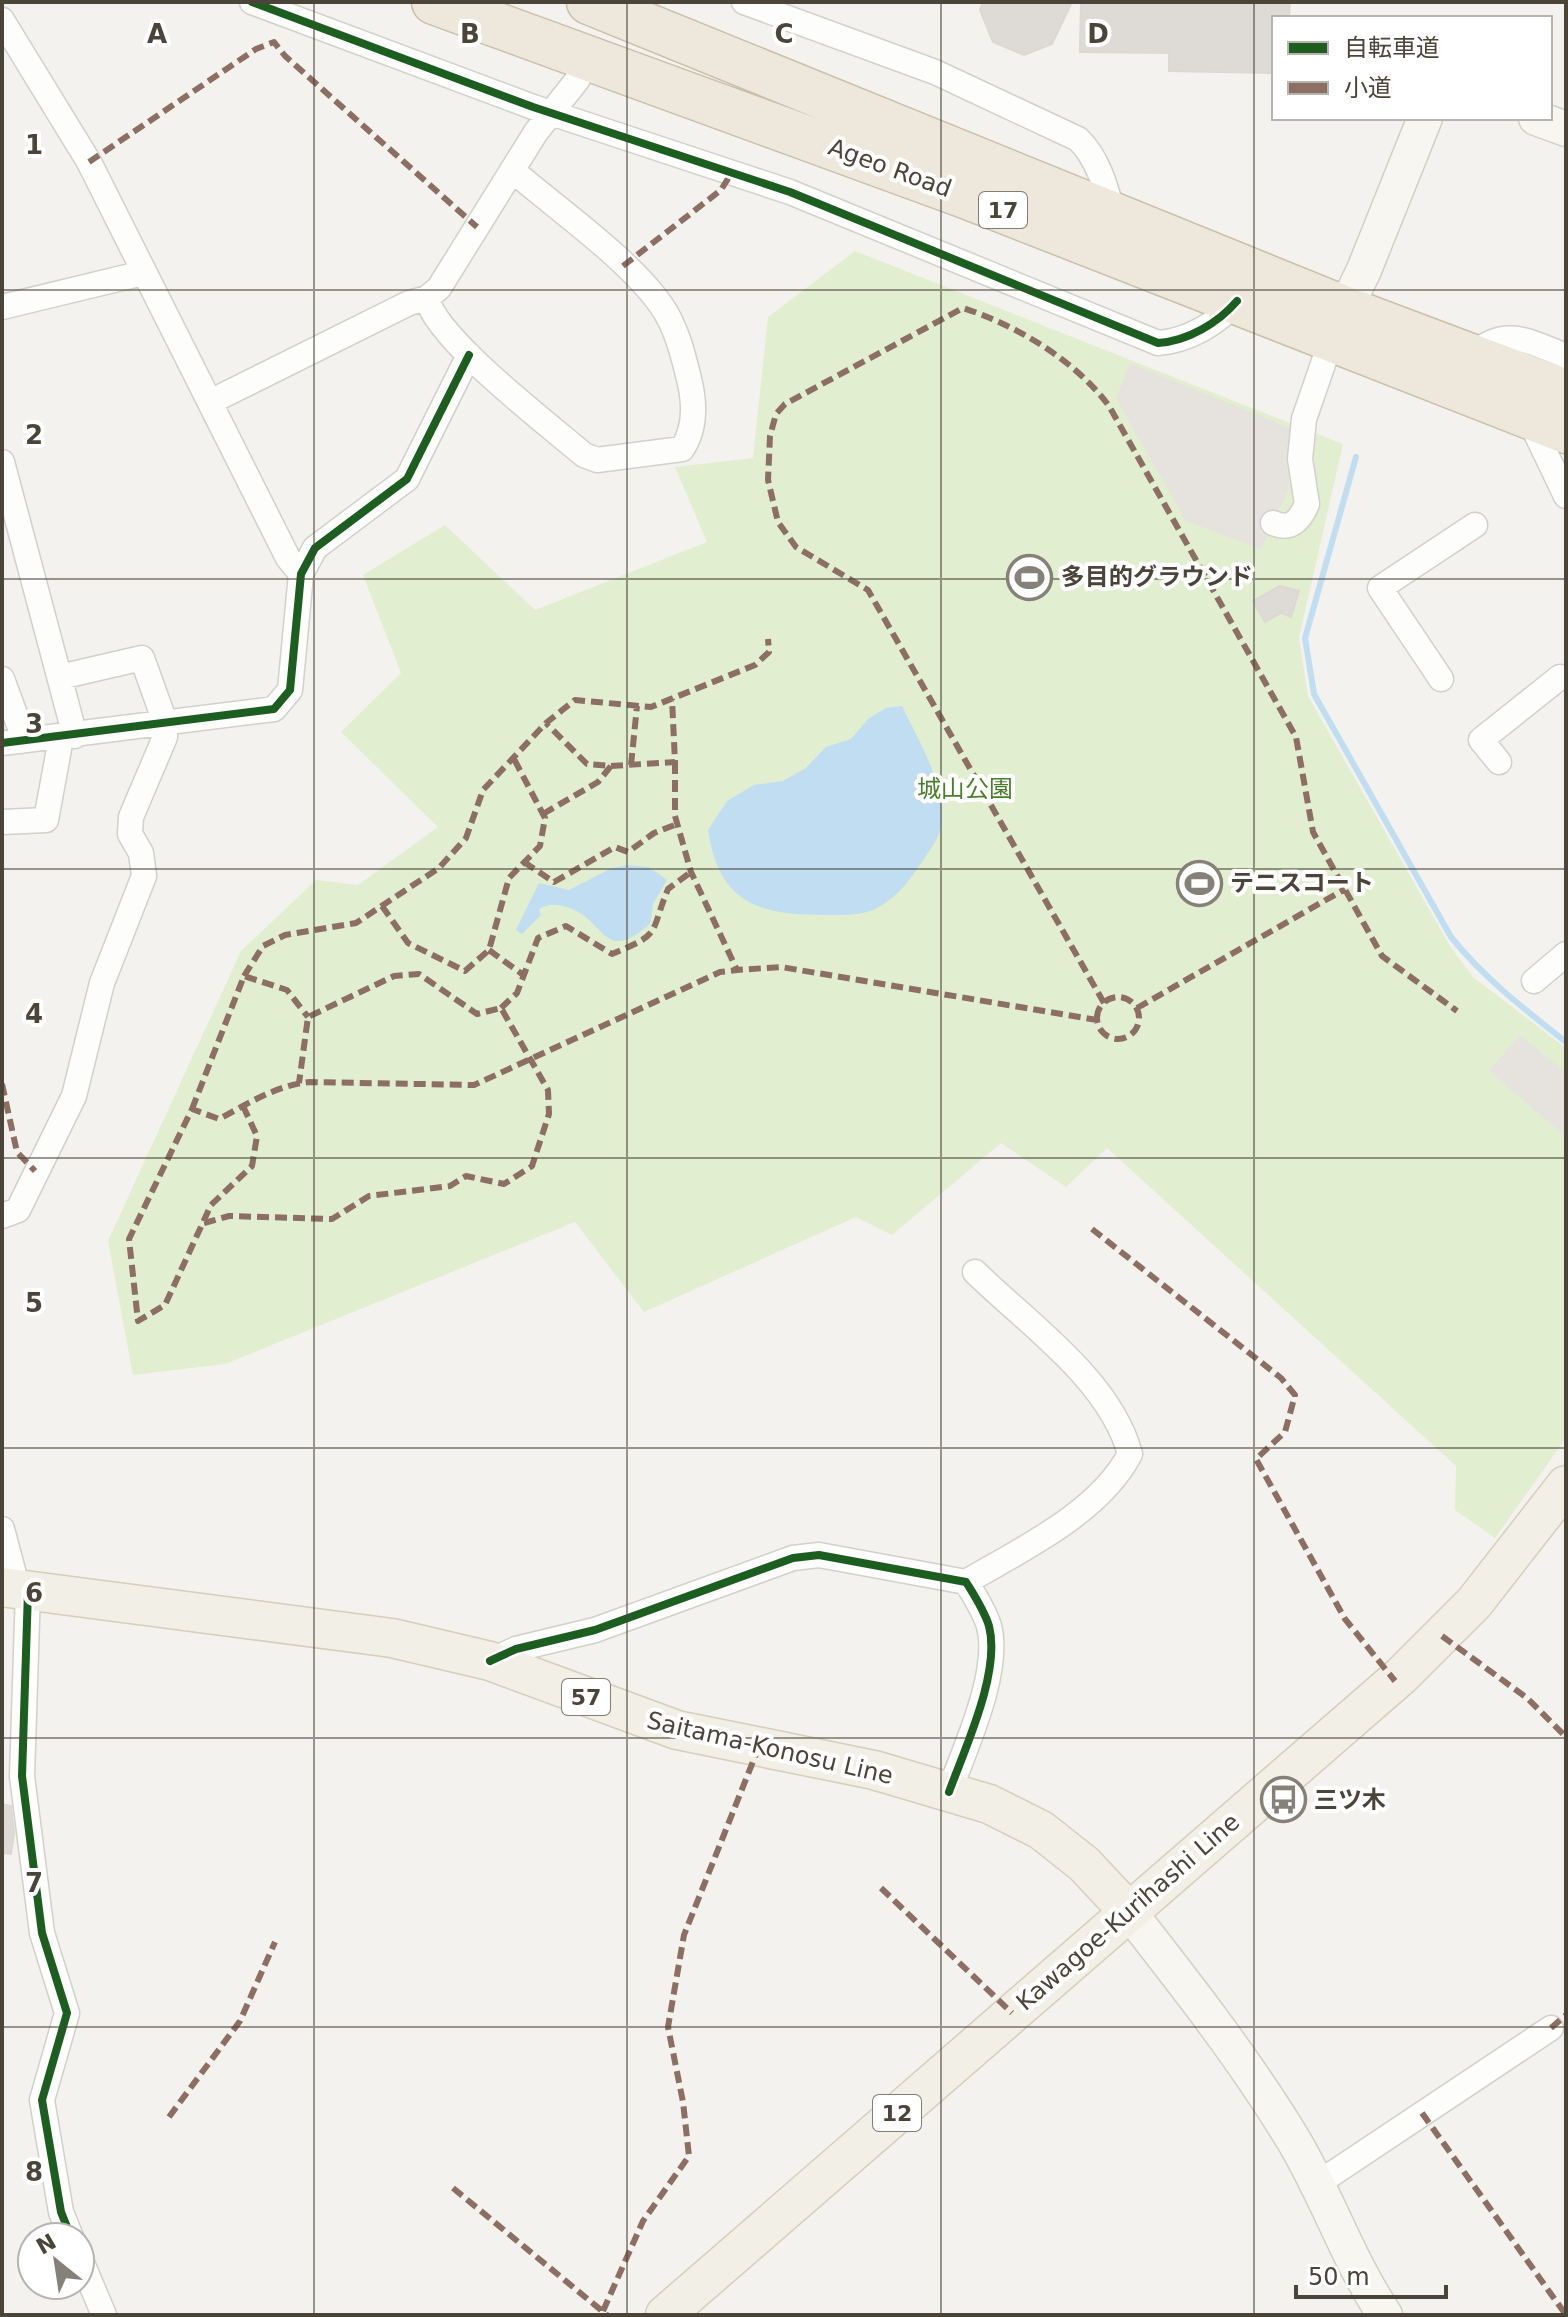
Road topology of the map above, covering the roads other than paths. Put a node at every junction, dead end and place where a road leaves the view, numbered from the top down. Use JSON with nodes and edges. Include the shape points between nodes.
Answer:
{"nodes":[{"id":1,"x":252,"y":2,"type":"edge"},
{"id":2,"x":434,"y":2,"type":"edge"},
{"id":3,"x":589,"y":2,"type":"edge"},
{"id":4,"x":744,"y":2,"type":"edge"},
{"id":5,"x":2,"y":20,"type":"edge"},
{"id":6,"x":578,"y":79,"type":"dead end"},
{"id":7,"x":552,"y":113,"type":"junction"},
{"id":8,"x":1424,"y":120,"type":"edge"},
{"id":9,"x":1541,"y":120,"type":"edge"},
{"id":10,"x":1566,"y":129,"type":"edge"},
{"id":11,"x":512,"y":170,"type":"junction"},
{"id":12,"x":1112,"y":211,"type":"junction"},
{"id":13,"x":143,"y":273,"type":"junction"},
{"id":14,"x":427,"y":298,"type":"junction"},
{"id":15,"x":1237,"y":301,"type":"junction"},
{"id":16,"x":2,"y":307,"type":"edge"},
{"id":17,"x":1337,"y":323,"type":"junction"},
{"id":18,"x":469,"y":355,"type":"junction"},
{"id":19,"x":1472,"y":356,"type":"junction"},
{"id":20,"x":1566,"y":356,"type":"edge"},
{"id":21,"x":1566,"y":392,"type":"edge"},
{"id":22,"x":210,"y":402,"type":"junction"},
{"id":23,"x":1547,"y":424,"type":"edge"},
{"id":24,"x":2,"y":462,"type":"edge"},
{"id":25,"x":1566,"y":496,"type":"edge"},
{"id":26,"x":1273,"y":523,"type":"dead end"},
{"id":27,"x":1475,"y":525,"type":"dead end"},
{"id":28,"x":301,"y":574,"type":"junction"},
{"id":29,"x":60,"y":677,"type":"junction"},
{"id":30,"x":1560,"y":677,"type":"dead end"},
{"id":31,"x":2,"y":679,"type":"edge"},
{"id":32,"x":1441,"y":679,"type":"dead end"},
{"id":33,"x":165,"y":722,"type":"junction"},
{"id":34,"x":68,"y":737,"type":"junction"},
{"id":35,"x":11,"y":742,"type":"edge"},
{"id":36,"x":1499,"y":762,"type":"dead end"},
{"id":37,"x":2,"y":822,"type":"edge"},
{"id":38,"x":1566,"y":954,"type":"edge"},
{"id":39,"x":1534,"y":981,"type":"dead end"},
{"id":40,"x":2,"y":1216,"type":"edge"},
{"id":41,"x":975,"y":1272,"type":"dead end"},
{"id":42,"x":1566,"y":1485,"type":"edge"},
{"id":43,"x":2,"y":1529,"type":"edge"},
{"id":44,"x":966,"y":1582,"type":"junction"},
{"id":45,"x":16,"y":1589,"type":"edge"},
{"id":46,"x":490,"y":1661,"type":"junction"},
{"id":47,"x":949,"y":1792,"type":"junction"},
{"id":48,"x":1129,"y":1912,"type":"junction"},
{"id":49,"x":1551,"y":2028,"type":"dead end"},
{"id":50,"x":1317,"y":2184,"type":"junction"},
{"id":51,"x":65,"y":2221,"type":"edge"},
{"id":52,"x":96,"y":2296,"type":"edge"},
{"id":53,"x":104,"y":2315,"type":"edge"},
{"id":54,"x":665,"y":2315,"type":"edge"},
{"id":55,"x":1385,"y":2315,"type":"edge"}],
"edges":[{"from":1,"to":7,"type":"street"},
{"from":2,"to":15,"type":"highway","name":"Ageo Road","number":"17"},
{"from":3,"to":12,"type":"highway","name":"Ageo Road","number":"17"},
{"from":4,"to":12,"type":"street","via":[[935,72],[1078,139],[1088,148]]},
{"from":5,"to":13,"type":"street","via":[[89,162]]},
{"from":6,"to":7,"type":"street"},
{"from":7,"to":11,"type":"street"},
{"from":7,"to":15,"type":"street","via":[[790,192],[1158,343],[1222,318]]},
{"from":8,"to":17,"type":"street"},
{"from":9,"to":10,"type":"street"},
{"from":11,"to":14,"type":"street","via":[[439,288]]},
{"from":11,"to":18,"type":"street","via":[[660,303],[671,321],[693,397],[691,436],[682,449],[597,460],[584,455]]},
{"from":12,"to":17,"type":"highway","name":"Ageo Road","number":"17"},
{"from":13,"to":16,"type":"street"},
{"from":13,"to":22,"type":"street"},
{"from":14,"to":18,"type":"street","via":[[430,311]]},
{"from":14,"to":22,"type":"street"},
{"from":15,"to":17,"type":"highway","name":"Ageo Road","number":"17"},
{"from":17,"to":19,"type":"highway","name":"Ageo Road","number":"17"},
{"from":17,"to":23,"type":"highway","name":"Ageo Road","number":"17"},
{"from":17,"to":26,"type":"street","via":[[1304,419],[1300,459],[1307,504],[1296,522],[1287,527]]},
{"from":18,"to":28,"type":"street","via":[[407,479],[315,548]]},
{"from":19,"to":20,"type":"street","via":[[1485,343],[1506,338]]},
{"from":19,"to":21,"type":"highway","name":"Ageo Road","number":"17"},
{"from":22,"to":28,"type":"street","via":[[288,558]]},
{"from":23,"to":25,"type":"street"},
{"from":24,"to":29,"type":"street"},
{"from":27,"to":32,"type":"street","via":[[1380,588]]},
{"from":28,"to":33,"type":"street","via":[[290,690],[274,709]]},
{"from":29,"to":33,"type":"street","via":[[142,658]]},
{"from":29,"to":34,"type":"street"},
{"from":30,"to":36,"type":"street","via":[[1481,740]]},
{"from":31,"to":35,"type":"street","via":[[22,733]]},
{"from":33,"to":34,"type":"street"},
{"from":33,"to":40,"type":"street","via":[[165,737],[131,817],[130,834],[141,853],[144,876],[102,983],[74,1096],[18,1210]]},
{"from":34,"to":35,"type":"street"},
{"from":34,"to":37,"type":"street","via":[[46,820]]},
{"from":38,"to":39,"type":"street"},
{"from":41,"to":44,"type":"street","via":[[1071,1358],[1124,1434],[1130,1454],[1118,1475],[1078,1510]]},
{"from":42,"to":48,"type":"main road","name":"Kawagoe-Kurihashi Line","number":"12","via":[[1474,1603],[1432,1646]]},
{"from":43,"to":45,"type":"street"},
{"from":44,"to":46,"type":"street","via":[[819,1555],[793,1558],[595,1630],[516,1649]]},
{"from":44,"to":47,"type":"street","via":[[989,1627],[989,1660],[985,1693]]},
{"from":45,"to":46,"type":"main road","name":"Saitama-Konosu Line","number":"57","via":[[392,1638]]},
{"from":45,"to":51,"type":"street","via":[[22,1776],[42,1933],[67,2013],[42,2100]]},
{"from":46,"to":47,"type":"main road","name":"Saitama-Konosu Line","number":"57","via":[[677,1730],[874,1770]]},
{"from":47,"to":48,"type":"main road","name":"Saitama-Konosu Line","number":"57","via":[[989,1804],[1041,1830],[1084,1864]]},
{"from":48,"to":50,"type":"street","via":[[1236,2053]]},
{"from":48,"to":54,"type":"main road","name":"Kawagoe-Kurihashi Line","number":"12"},
{"from":49,"to":50,"type":"street"},
{"from":50,"to":55,"type":"street"},
{"from":52,"to":53,"type":"street"}]}
